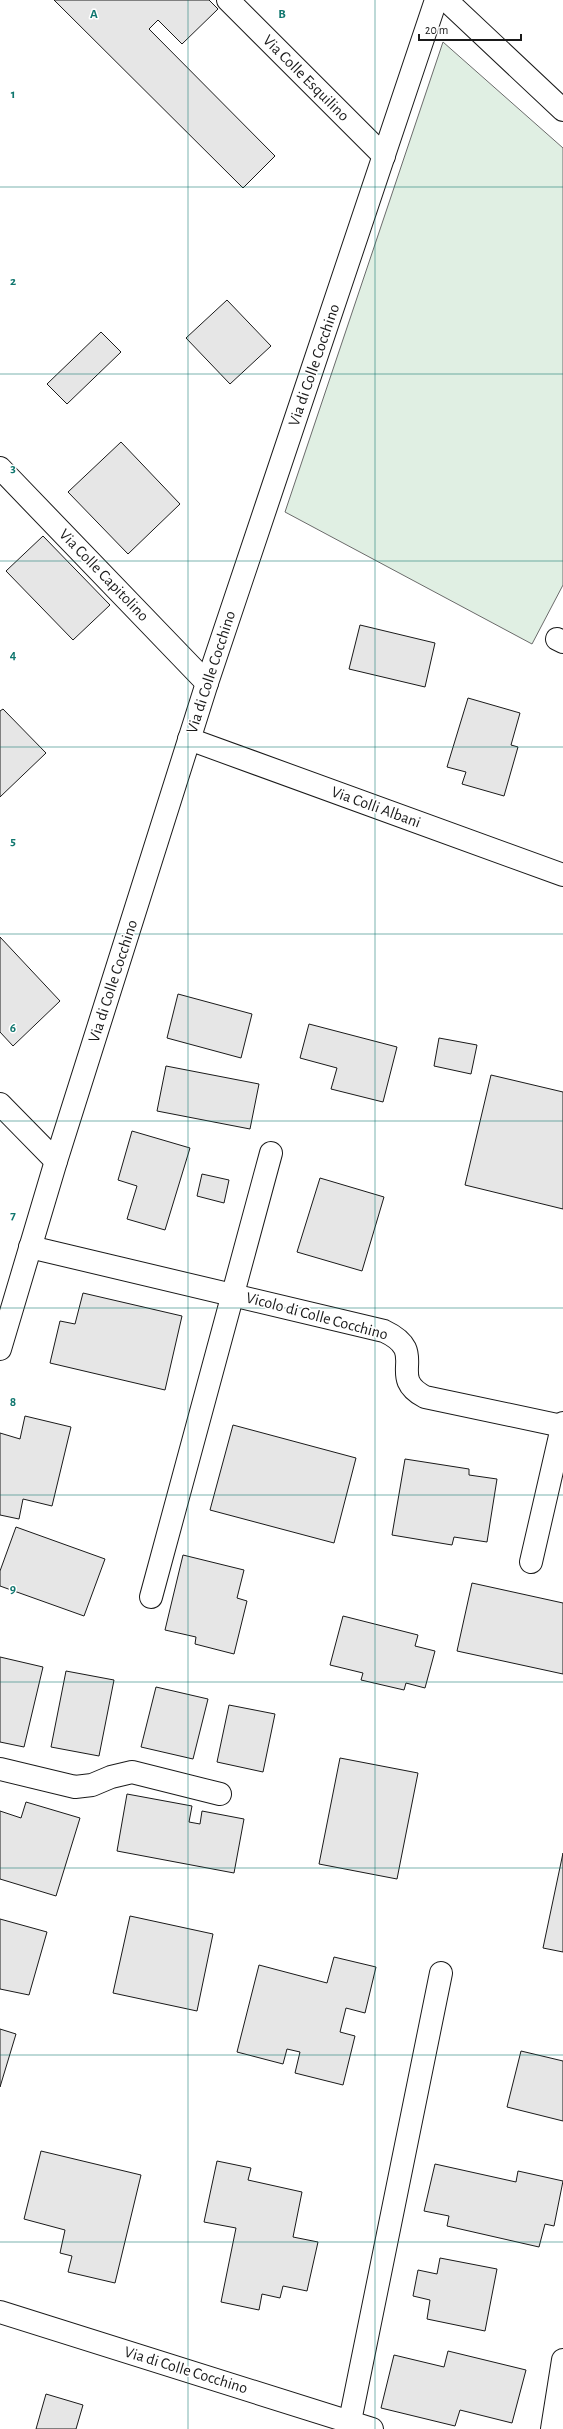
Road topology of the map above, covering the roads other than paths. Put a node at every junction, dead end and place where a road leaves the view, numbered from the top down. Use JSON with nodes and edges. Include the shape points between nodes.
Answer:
{"nodes":[{"id":1,"x":228,"y":0,"type":"edge"},
{"id":2,"x":436,"y":0,"type":"edge"},
{"id":3,"x":446,"y":0,"type":"edge"},
{"id":4,"x":563,"y":110,"type":"edge"},
{"id":5,"x":384,"y":156,"type":"junction"},
{"id":6,"x":0,"y":468,"type":"edge"},
{"id":7,"x":207,"y":682,"type":"junction"},
{"id":8,"x":190,"y":740,"type":"junction"},
{"id":9,"x":563,"y":875,"type":"edge"},
{"id":10,"x":0,"y":1104,"type":"edge"},
{"id":11,"x":271,"y":1153,"type":"dead end"},
{"id":12,"x":56,"y":1161,"type":"junction"},
{"id":13,"x":30,"y":1247,"type":"junction"},
{"id":14,"x":233,"y":1294,"type":"junction"},
{"id":15,"x":0,"y":1349,"type":"edge"},
{"id":16,"x":563,"y":1425,"type":"edge"},
{"id":17,"x":531,"y":1562,"type":"dead end"},
{"id":18,"x":151,"y":1597,"type":"dead end"},
{"id":19,"x":0,"y":1769,"type":"edge"},
{"id":20,"x":220,"y":1794,"type":"dead end"},
{"id":21,"x":441,"y":1973,"type":"dead end"},
{"id":22,"x":0,"y":2312,"type":"edge"},
{"id":23,"x":563,"y":2360,"type":"edge"},
{"id":24,"x":350,"y":2421,"type":"junction"},
{"id":25,"x":372,"y":2429,"type":"edge"},
{"id":26,"x":552,"y":2429,"type":"edge"}],
"edges":[{"from":1,"to":5,"type":"street","name":"Via Colle Esquilino"},
{"from":2,"to":5,"type":"street","name":"Via di Colle Cocchino"},
{"from":3,"to":4,"type":"street"},
{"from":5,"to":7,"type":"street","name":"Via di Colle Cocchino"},
{"from":6,"to":7,"type":"street","name":"Via Colle Capitolino"},
{"from":7,"to":8,"type":"street","name":"Via di Colle Cocchino"},
{"from":8,"to":9,"type":"street","name":"Via Colli Albani"},
{"from":8,"to":12,"type":"street","name":"Via di Colle Cocchino"},
{"from":10,"to":12,"type":"street"},
{"from":11,"to":14,"type":"street"},
{"from":12,"to":13,"type":"street","name":"Via di Colle Cocchino"},
{"from":13,"to":14,"type":"street","name":"Vicolo di Colle Cocchino"},
{"from":13,"to":15,"type":"street","name":"Via di Colle Cocchino"},
{"from":14,"to":16,"type":"street","name":"Vicolo di Colle Cocchino","via":[[384,1331],[396,1337],[404,1345],[408,1355],[409,1386],[425,1396]]},
{"from":14,"to":18,"type":"street"},
{"from":16,"to":17,"type":"street","name":"Vicolo di Colle Cocchino"},
{"from":19,"to":20,"type":"street","via":[[75,1787],[92,1785],[132,1772]]},
{"from":21,"to":24,"type":"street"},
{"from":22,"to":24,"type":"street","name":"Via di Colle Cocchino"},
{"from":23,"to":26,"type":"street"},
{"from":24,"to":25,"type":"street","name":"Via di Colle Cocchino"}]}
